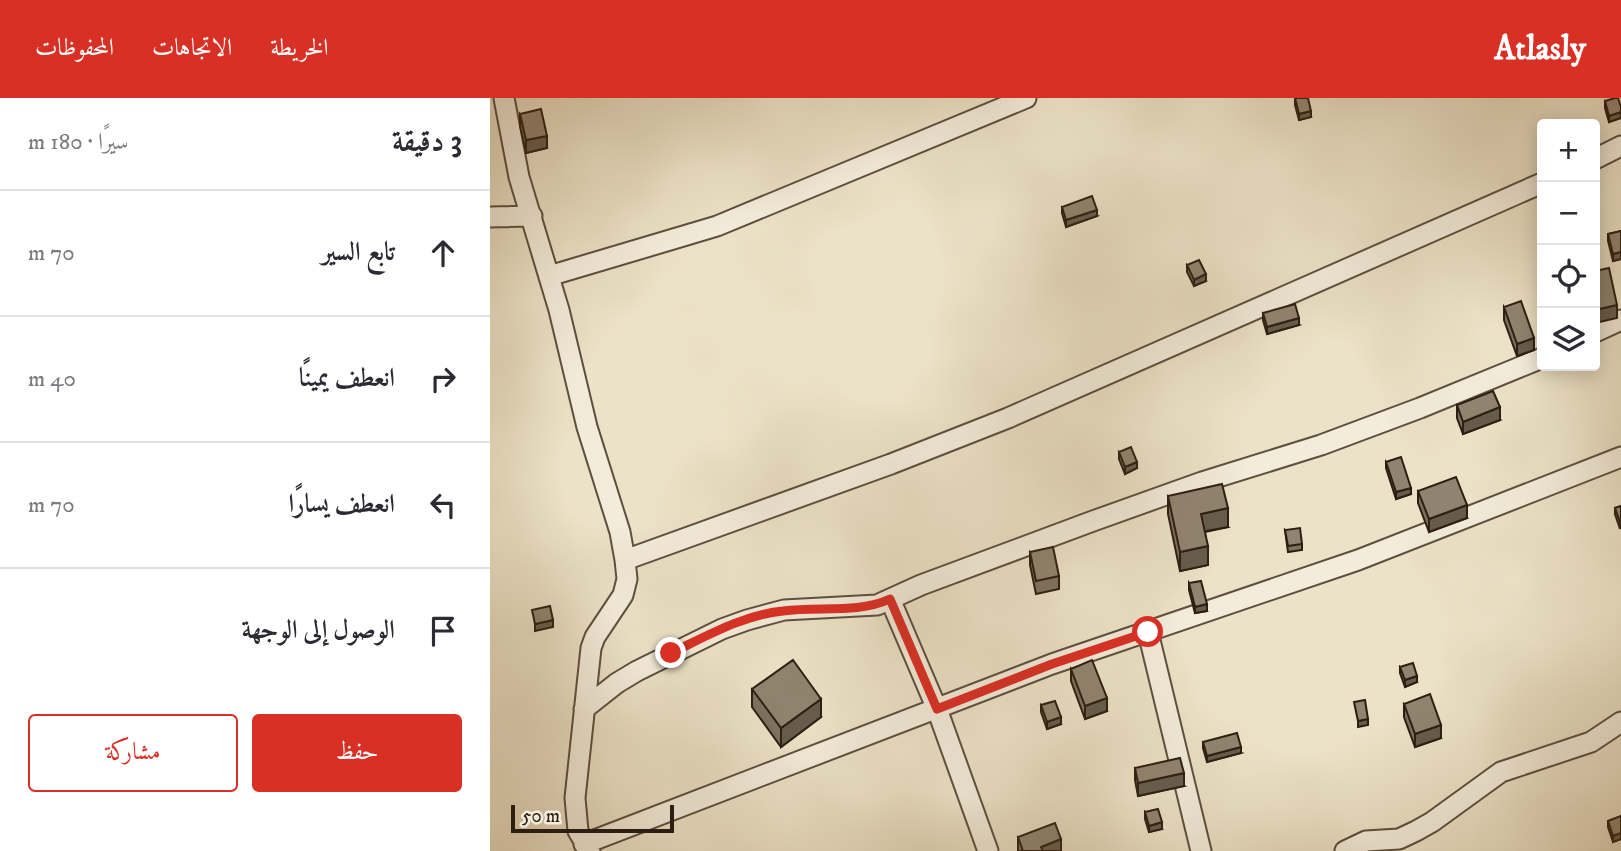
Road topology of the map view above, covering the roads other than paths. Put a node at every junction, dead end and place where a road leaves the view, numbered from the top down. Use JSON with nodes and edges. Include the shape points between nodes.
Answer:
{"nodes":[{"id":1,"x":1026,"y":98,"type":"edge"},
{"id":2,"x":505,"y":100,"type":"edge"},
{"id":3,"x":1621,"y":146,"type":"edge"},
{"id":4,"x":1600,"y":156,"type":"edge"},
{"id":5,"x":1537,"y":186,"type":"edge"},
{"id":6,"x":532,"y":216,"type":"junction"},
{"id":7,"x":490,"y":217,"type":"edge"},
{"id":8,"x":549,"y":275,"type":"junction"},
{"id":9,"x":1621,"y":320,"type":"edge"},
{"id":10,"x":1600,"y":330,"type":"edge"},
{"id":11,"x":1537,"y":360,"type":"edge"},
{"id":12,"x":1621,"y":457,"type":"edge"},
{"id":13,"x":625,"y":559,"type":"junction"},
{"id":14,"x":890,"y":599,"type":"junction"},
{"id":15,"x":1148,"y":632,"type":"junction"},
{"id":16,"x":584,"y":709,"type":"junction"},
{"id":17,"x":937,"y":709,"type":"junction"},
{"id":18,"x":1621,"y":722,"type":"edge"},
{"id":19,"x":587,"y":848,"type":"edge"},
{"id":20,"x":1351,"y":849,"type":"edge"},
{"id":21,"x":988,"y":851,"type":"edge"},
{"id":22,"x":1201,"y":851,"type":"edge"}],
"edges":[{"from":1,"to":8,"type":"street","via":[[717,226]]},
{"from":2,"to":6,"type":"street","via":[[515,160]]},
{"from":3,"to":4,"type":"street"},
{"from":5,"to":13,"type":"street","via":[[1008,418]]},
{"from":6,"to":7,"type":"street"},
{"from":6,"to":8,"type":"street"},
{"from":8,"to":13,"type":"street"},
{"from":9,"to":10,"type":"street"},
{"from":11,"to":14,"type":"street","via":[[1321,444],[1202,482]]},
{"from":12,"to":15,"type":"street","via":[[1358,560]]},
{"from":13,"to":16,"type":"street","via":[[623,595],[591,648]]},
{"from":14,"to":16,"type":"street","via":[[868,607],[784,610],[747,620],[637,671]]},
{"from":14,"to":17,"type":"street"},
{"from":15,"to":17,"type":"street"},
{"from":15,"to":22,"type":"street"},
{"from":16,"to":19,"type":"street","via":[[575,798],[578,831]]},
{"from":17,"to":19,"type":"street"},
{"from":17,"to":21,"type":"street"},
{"from":18,"to":20,"type":"street","via":[[1591,741],[1501,772],[1416,831],[1399,838],[1366,841]]}]}
